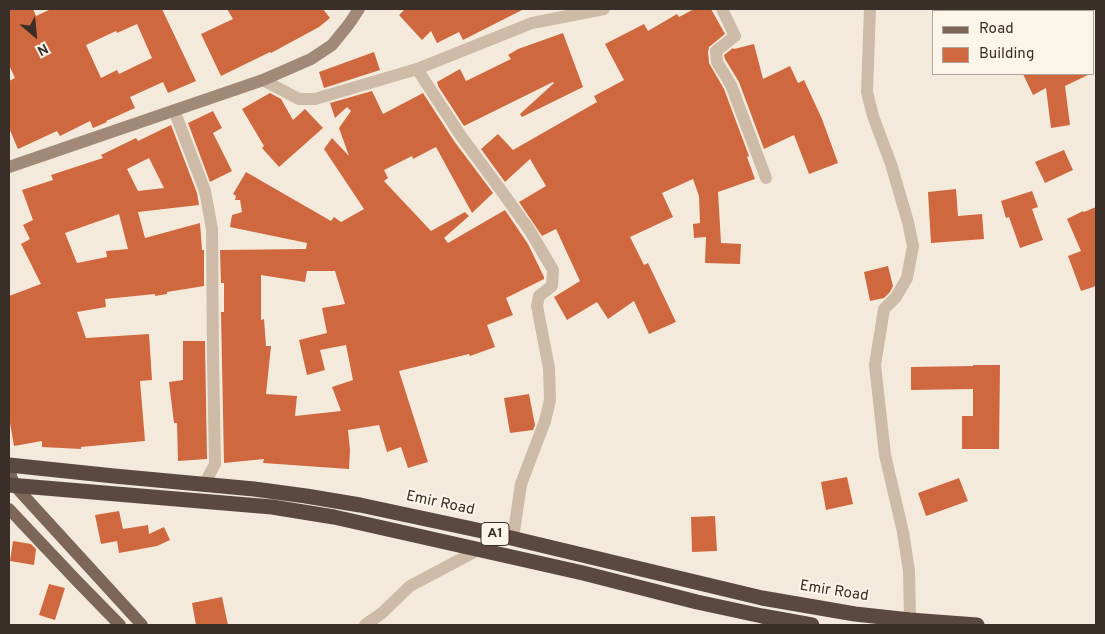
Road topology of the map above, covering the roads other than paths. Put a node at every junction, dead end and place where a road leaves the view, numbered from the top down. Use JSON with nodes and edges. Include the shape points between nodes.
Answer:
{"nodes":[{"id":1,"x":359,"y":9,"type":"edge"},
{"id":2,"x":604,"y":9,"type":"edge"},
{"id":3,"x":722,"y":9,"type":"edge"},
{"id":4,"x":870,"y":9,"type":"edge"},
{"id":5,"x":417,"y":69,"type":"junction"},
{"id":6,"x":263,"y":80,"type":"junction"},
{"id":7,"x":174,"y":110,"type":"junction"},
{"id":8,"x":9,"y":167,"type":"edge"},
{"id":9,"x":766,"y":178,"type":"dead end"},
{"id":10,"x":9,"y":467,"type":"edge"},
{"id":11,"x":11,"y":485,"type":"edge"},
{"id":12,"x":204,"y":485,"type":"junction"},
{"id":13,"x":9,"y":509,"type":"edge"},
{"id":14,"x":513,"y":538,"type":"junction"},
{"id":15,"x":480,"y":549,"type":"junction"},
{"id":16,"x":910,"y":620,"type":"junction"},
{"id":17,"x":120,"y":625,"type":"edge"},
{"id":18,"x":142,"y":625,"type":"edge"},
{"id":19,"x":365,"y":625,"type":"edge"},
{"id":20,"x":812,"y":625,"type":"edge"},
{"id":21,"x":977,"y":625,"type":"edge"}],
"edges":[{"from":1,"to":6,"type":"street","via":[[332,45],[311,59]]},
{"from":2,"to":5,"type":"street","via":[[532,23]]},
{"from":3,"to":9,"type":"street","via":[[735,36],[716,51],[717,62],[731,85]]},
{"from":4,"to":16,"type":"street","via":[[867,92],[913,246],[907,278],[884,309],[875,366],[885,455],[909,571]]},
{"from":5,"to":6,"type":"street","via":[[315,99],[299,99]]},
{"from":5,"to":14,"type":"street","via":[[530,231],[553,270],[552,286],[539,296],[537,306],[549,368],[550,400],[521,484]]},
{"from":6,"to":7,"type":"street"},
{"from":7,"to":8,"type":"street"},
{"from":7,"to":12,"type":"street","via":[[205,190],[212,229],[215,464]]},
{"from":10,"to":11,"type":"main road"},
{"from":10,"to":12,"type":"highway","name":"Emir Road","number":"A1"},
{"from":11,"to":15,"type":"highway","number":"A1","via":[[272,507]]},
{"from":11,"to":18,"type":"main road"},
{"from":12,"to":14,"type":"highway","name":"Emir Road","number":"A1","via":[[360,505]]},
{"from":13,"to":17,"type":"main road"},
{"from":14,"to":16,"type":"highway","name":"Emir Road","number":"A1","via":[[762,598]]},
{"from":15,"to":19,"type":"street","via":[[410,586]]},
{"from":15,"to":20,"type":"highway","number":"A1","via":[[697,602]]},
{"from":16,"to":21,"type":"highway","name":"Emir Road","number":"A1"}]}
